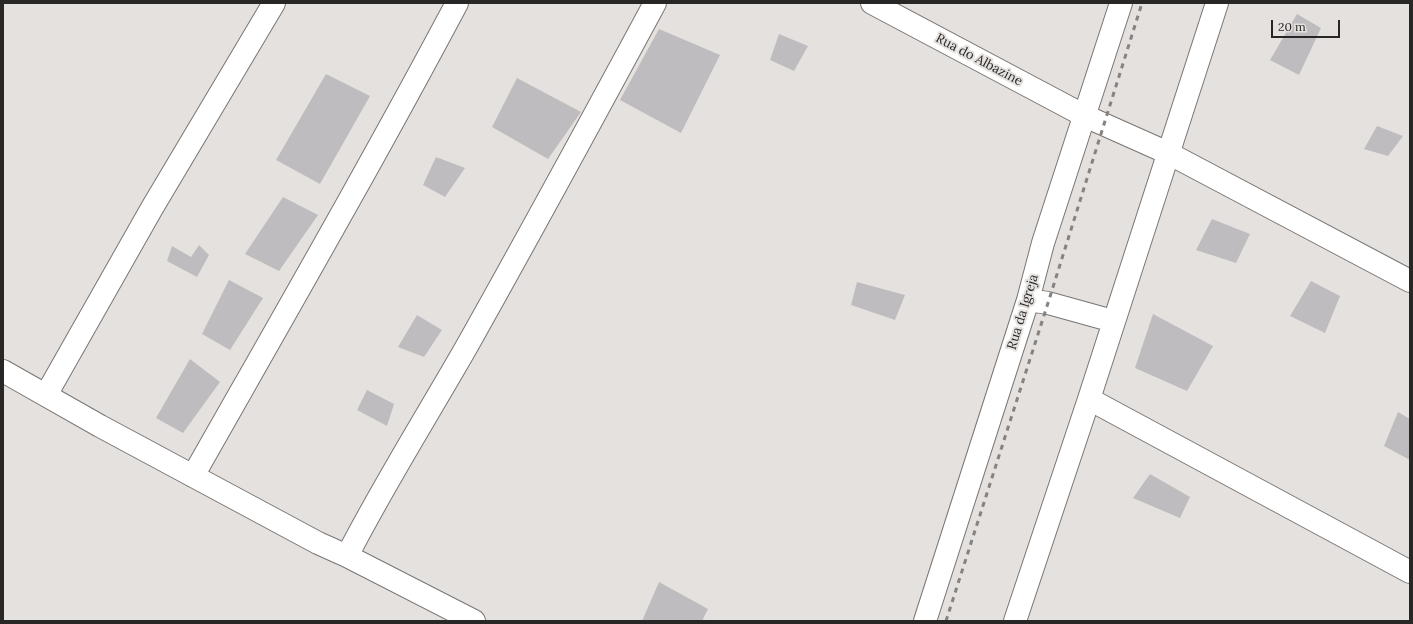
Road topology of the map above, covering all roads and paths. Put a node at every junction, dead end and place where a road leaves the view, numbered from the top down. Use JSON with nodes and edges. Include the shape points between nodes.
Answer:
{"nodes":[{"id":1,"x":274,"y":3,"type":"edge"},
{"id":2,"x":457,"y":3,"type":"edge"},
{"id":3,"x":655,"y":3,"type":"edge"},
{"id":4,"x":872,"y":3,"type":"edge"},
{"id":5,"x":1121,"y":3,"type":"edge"},
{"id":6,"x":1218,"y":3,"type":"edge"},
{"id":7,"x":1085,"y":116,"type":"junction"},
{"id":8,"x":1168,"y":153,"type":"junction"},
{"id":9,"x":1410,"y":281,"type":"edge"},
{"id":10,"x":1028,"y":300,"type":"junction"},
{"id":11,"x":1113,"y":321,"type":"junction"},
{"id":12,"x":3,"y":371,"type":"edge"},
{"id":13,"x":46,"y":395,"type":"junction"},
{"id":14,"x":1089,"y":399,"type":"junction"},
{"id":15,"x":193,"y":476,"type":"junction"},
{"id":16,"x":347,"y":556,"type":"junction"},
{"id":17,"x":1410,"y":572,"type":"edge"},
{"id":18,"x":474,"y":621,"type":"edge"},
{"id":19,"x":925,"y":621,"type":"edge"},
{"id":20,"x":1014,"y":621,"type":"edge"}],
"edges":[{"from":1,"to":13,"type":"street","via":[[152,208]]},
{"from":2,"to":15,"type":"street","via":[[344,212]]},
{"from":3,"to":16,"type":"street","via":[[549,198]]},
{"from":4,"to":7,"type":"street","name":"Rua do Albazine"},
{"from":5,"to":7,"type":"street","name":"Rua da Igreja"},
{"from":6,"to":8,"type":"street"},
{"from":7,"to":8,"type":"street","name":"Rua do Albazine"},
{"from":7,"to":10,"type":"street","name":"Rua da Igreja","via":[[1043,243]]},
{"from":8,"to":9,"type":"street","name":"Rua do Albazine"},
{"from":8,"to":11,"type":"street"},
{"from":10,"to":11,"type":"street"},
{"from":10,"to":19,"type":"street","name":"Rua da Igreja"},
{"from":11,"to":14,"type":"street"},
{"from":12,"to":13,"type":"street"},
{"from":13,"to":15,"type":"street"},
{"from":14,"to":17,"type":"street"},
{"from":14,"to":20,"type":"street"},
{"from":15,"to":16,"type":"street"},
{"from":16,"to":18,"type":"street"}]}
